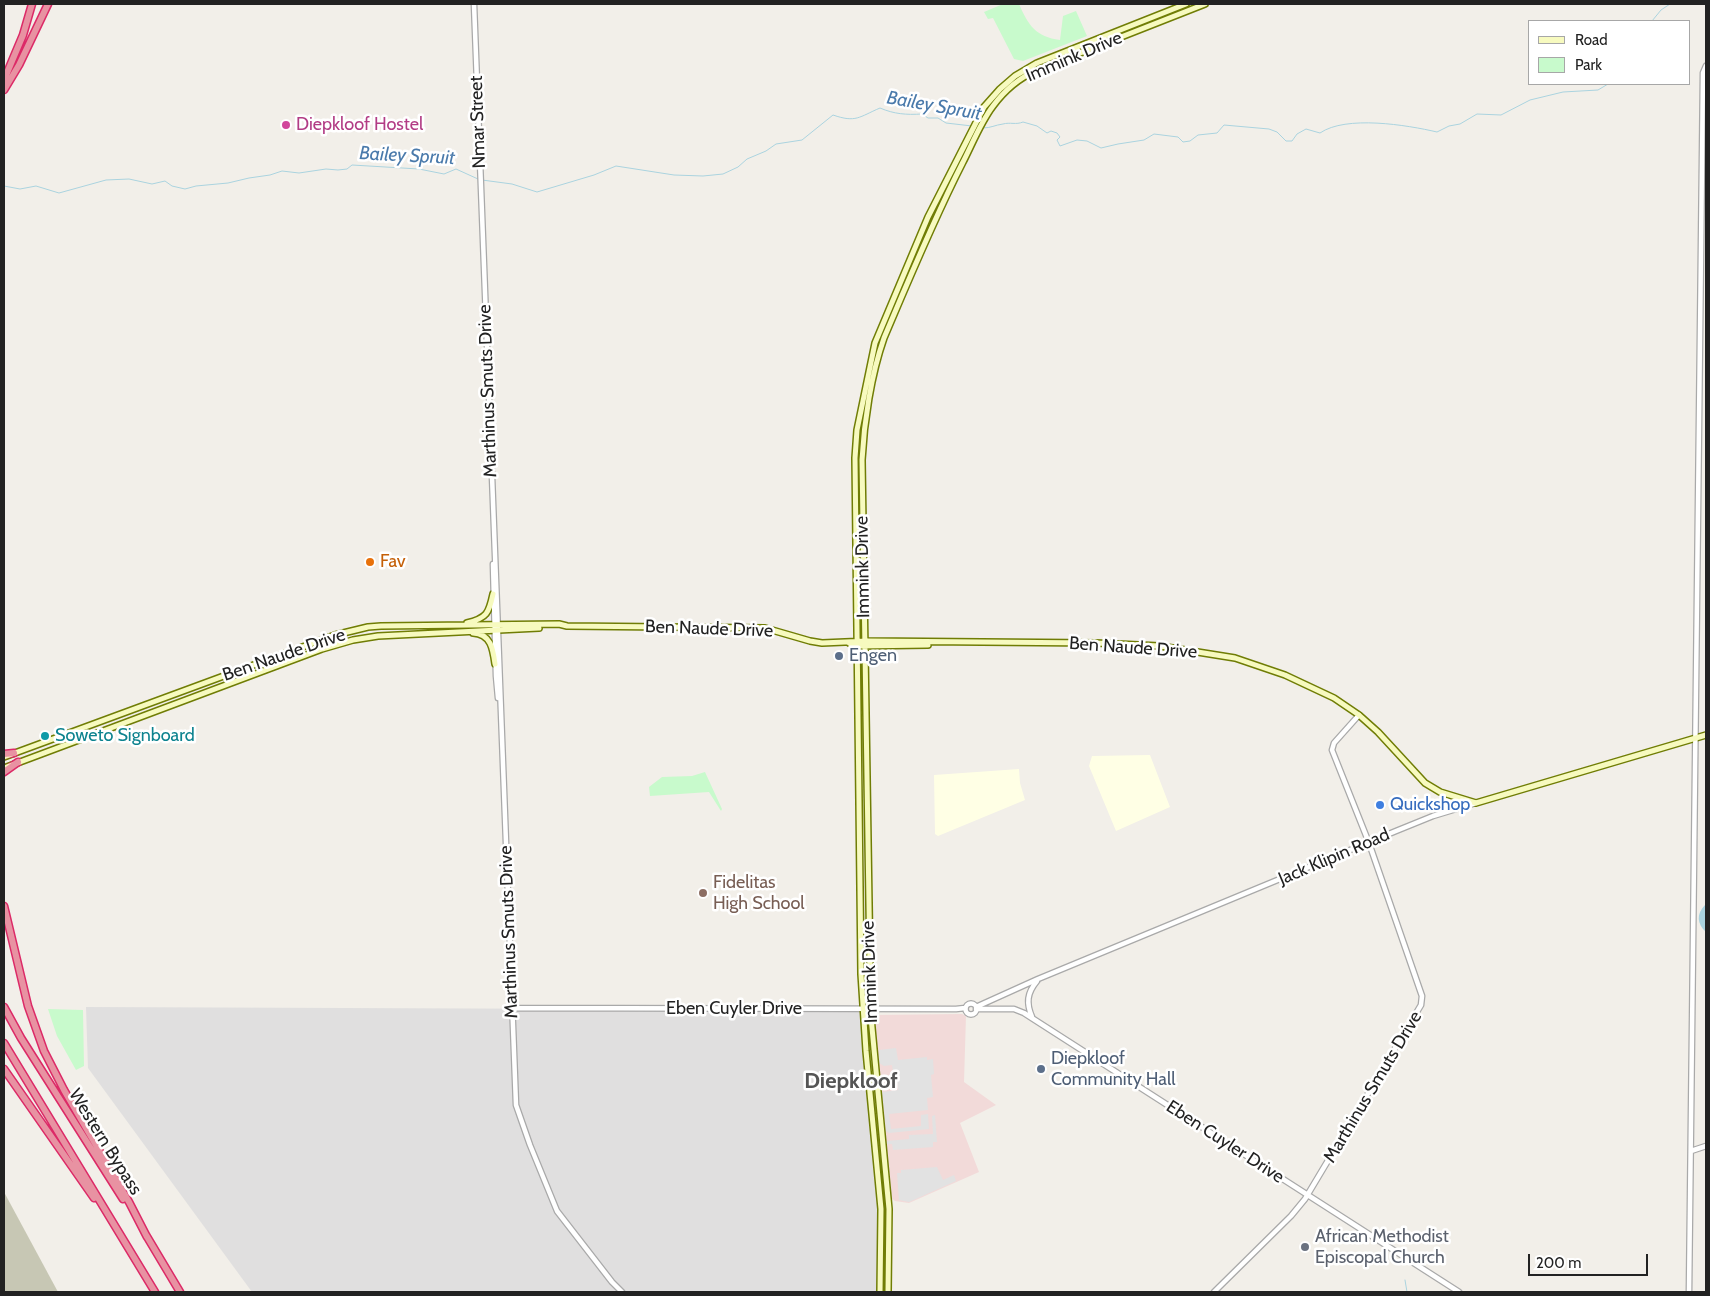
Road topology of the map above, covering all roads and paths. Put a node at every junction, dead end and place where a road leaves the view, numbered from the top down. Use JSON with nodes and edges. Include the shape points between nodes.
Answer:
{"nodes":[{"id":1,"x":32,"y":4,"type":"edge"},
{"id":2,"x":48,"y":4,"type":"edge"},
{"id":3,"x":474,"y":4,"type":"edge"},
{"id":4,"x":1186,"y":4,"type":"edge"},
{"id":5,"x":1205,"y":4,"type":"edge"},
{"id":6,"x":1706,"y":66,"type":"edge"},
{"id":7,"x":4,"y":80,"type":"edge"},
{"id":8,"x":4,"y":90,"type":"edge"},
{"id":9,"x":482,"y":241,"type":"joint"},
{"id":10,"x":494,"y":542,"type":"junction"},
{"id":11,"x":493,"y":594,"type":"junction"},
{"id":12,"x":497,"y":627,"type":"junction"},
{"id":13,"x":457,"y":629,"type":"junction"},
{"id":14,"x":861,"y":643,"type":"junction"},
{"id":15,"x":495,"y":664,"type":"junction"},
{"id":16,"x":500,"y":712,"type":"junction"},
{"id":17,"x":1359,"y":715,"type":"junction"},
{"id":18,"x":1706,"y":735,"type":"edge"},
{"id":19,"x":1695,"y":738,"type":"junction"},
{"id":20,"x":14,"y":754,"type":"joint"},
{"id":21,"x":4,"y":756,"type":"edge"},
{"id":22,"x":18,"y":762,"type":"junction"},
{"id":23,"x":4,"y":768,"type":"edge"},
{"id":24,"x":4,"y":772,"type":"edge"},
{"id":25,"x":1476,"y":803,"type":"junction"},
{"id":26,"x":1369,"y":843,"type":"junction"},
{"id":27,"x":4,"y":906,"type":"edge"},
{"id":28,"x":1038,"y":979,"type":"junction"},
{"id":29,"x":4,"y":1007,"type":"edge"},
{"id":30,"x":512,"y":1008,"type":"junction"},
{"id":31,"x":975,"y":1008,"type":"junction"},
{"id":32,"x":871,"y":1009,"type":"junction"},
{"id":33,"x":965,"y":1009,"type":"junction"},
{"id":34,"x":862,"y":1010,"type":"junction"},
{"id":35,"x":1033,"y":1018,"type":"junction"},
{"id":36,"x":4,"y":1043,"type":"edge"},
{"id":37,"x":4,"y":1069,"type":"edge"},
{"id":38,"x":4,"y":1077,"type":"edge"},
{"id":39,"x":20,"y":1094,"type":"junction"},
{"id":40,"x":1706,"y":1146,"type":"edge"},
{"id":41,"x":1691,"y":1151,"type":"junction"},
{"id":42,"x":1308,"y":1195,"type":"junction"},
{"id":43,"x":147,"y":1237,"type":"junction"},
{"id":44,"x":126,"y":1244,"type":"junction"},
{"id":45,"x":155,"y":1292,"type":"edge"},
{"id":46,"x":180,"y":1292,"type":"edge"},
{"id":47,"x":622,"y":1292,"type":"edge"},
{"id":48,"x":880,"y":1292,"type":"edge"},
{"id":49,"x":888,"y":1292,"type":"edge"},
{"id":50,"x":1214,"y":1292,"type":"edge"},
{"id":51,"x":1459,"y":1292,"type":"edge"},
{"id":52,"x":1689,"y":1292,"type":"edge"}],
"edges":[{"from":1,"to":7,"type":"highway"},
{"from":2,"to":8,"type":"highway"},
{"from":3,"to":9,"type":"street","name":"Nmar Street"},
{"from":4,"to":14,"type":"main road","name":"Immink Drive","via":[[1028,67],[995,93],[965,142],[928,217],[875,343],[856,430]]},
{"from":5,"to":14,"type":"main road","name":"Immink Drive","via":[[1028,74],[992,107],[974,140],[922,245],[879,354],[863,431]]},
{"from":6,"to":19,"type":"street"},
{"from":9,"to":10,"type":"street","name":"Marthinus Smuts Drive"},
{"from":10,"to":11,"type":"street","name":"Marthinus Smuts Drive"},
{"from":10,"to":12,"type":"street","name":"Marthinus Smuts Drive"},
{"from":11,"to":12,"type":"street","name":"Marthinus Smuts Drive"},
{"from":11,"to":13,"type":"main road","via":[[490,609],[484,617]]},
{"from":12,"to":13,"type":"main road","name":"Ben Naude Drive"},
{"from":12,"to":14,"type":"main road","name":"Ben Naude Drive","via":[[766,628],[814,642]]},
{"from":12,"to":15,"type":"street"},
{"from":12,"to":16,"type":"street","name":"Marthinus Smuts Drive"},
{"from":13,"to":15,"type":"main road","via":[[485,636],[491,644]]},
{"from":13,"to":20,"type":"main road","name":"Ben Naude Drive","via":[[381,626],[335,635]]},
{"from":13,"to":22,"type":"main road","name":"Ben Naude Drive","via":[[378,636],[337,644]]},
{"from":14,"to":17,"type":"main road","name":"Ben Naude Drive","via":[[1084,642],[1160,646],[1235,658],[1312,686]]},
{"from":14,"to":32,"type":"main road","name":"Immink Drive"},
{"from":14,"to":34,"type":"main road","name":"Immink Drive"},
{"from":15,"to":16,"type":"street"},
{"from":16,"to":30,"type":"street","name":"Marthinus Smuts Drive"},
{"from":17,"to":25,"type":"main road","name":"Ben Naude Drive","via":[[1425,783],[1440,792]]},
{"from":17,"to":26,"type":"street","name":"Marthinus Smuts Drive","via":[[1334,743],[1332,750]]},
{"from":18,"to":19,"type":"main road","name":"Jack Klipin Road"},
{"from":19,"to":25,"type":"main road","name":"Jack Klipin Road"},
{"from":19,"to":41,"type":"street"},
{"from":20,"to":21,"type":"highway"},
{"from":22,"to":23,"type":"main road","name":"Ben Naude Drive"},
{"from":22,"to":24,"type":"highway"},
{"from":25,"to":26,"type":"street","name":"Jack Klipin Road","via":[[1433,816]]},
{"from":26,"to":28,"type":"street","name":"Jack Klipin Road"},
{"from":26,"to":42,"type":"street","name":"Marthinus Smuts Drive","via":[[1422,1001]]},
{"from":27,"to":43,"type":"highway","via":[[28,1006],[44,1051]]},
{"from":28,"to":31,"type":"street"},
{"from":28,"to":35,"type":"street","via":[[1028,999]]},
{"from":29,"to":43,"type":"highway","name":"Western Bypass"},
{"from":30,"to":34,"type":"street","name":"Eben Cuyler Drive"},
{"from":30,"to":47,"type":"street","name":"Marthinus Smuts Drive","via":[[516,1105],[549,1193],[561,1217]]},
{"from":31,"to":33,"type":"street","via":[[968,1004]]},
{"from":31,"to":33,"type":"street","name":"Eben Cuyler Drive","via":[[969,1014]]},
{"from":31,"to":35,"type":"street","name":"Eben Cuyler Drive","via":[[1018,1009]]},
{"from":32,"to":33,"type":"street","name":"Eben Cuyler Drive"},
{"from":32,"to":34,"type":"street","name":"Eben Cuyler Drive"},
{"from":32,"to":49,"type":"main road","name":"Immink Drive","via":[[889,1209]]},
{"from":34,"to":48,"type":"main road","name":"Immink Drive","via":[[881,1210]]},
{"from":35,"to":42,"type":"street","name":"Eben Cuyler Drive"},
{"from":36,"to":44,"type":"highway","name":"Western Bypass"},
{"from":37,"to":39,"type":"highway"},
{"from":38,"to":39,"type":"highway"},
{"from":39,"to":44,"type":"highway"},
{"from":40,"to":41,"type":"street"},
{"from":41,"to":52,"type":"street"},
{"from":42,"to":50,"type":"street","name":"Marthinus Smuts Drive"},
{"from":42,"to":51,"type":"street","name":"Eben Cuyler Drive"},
{"from":43,"to":46,"type":"highway","name":"Western Bypass"},
{"from":44,"to":45,"type":"highway","name":"Western Bypass"}]}
